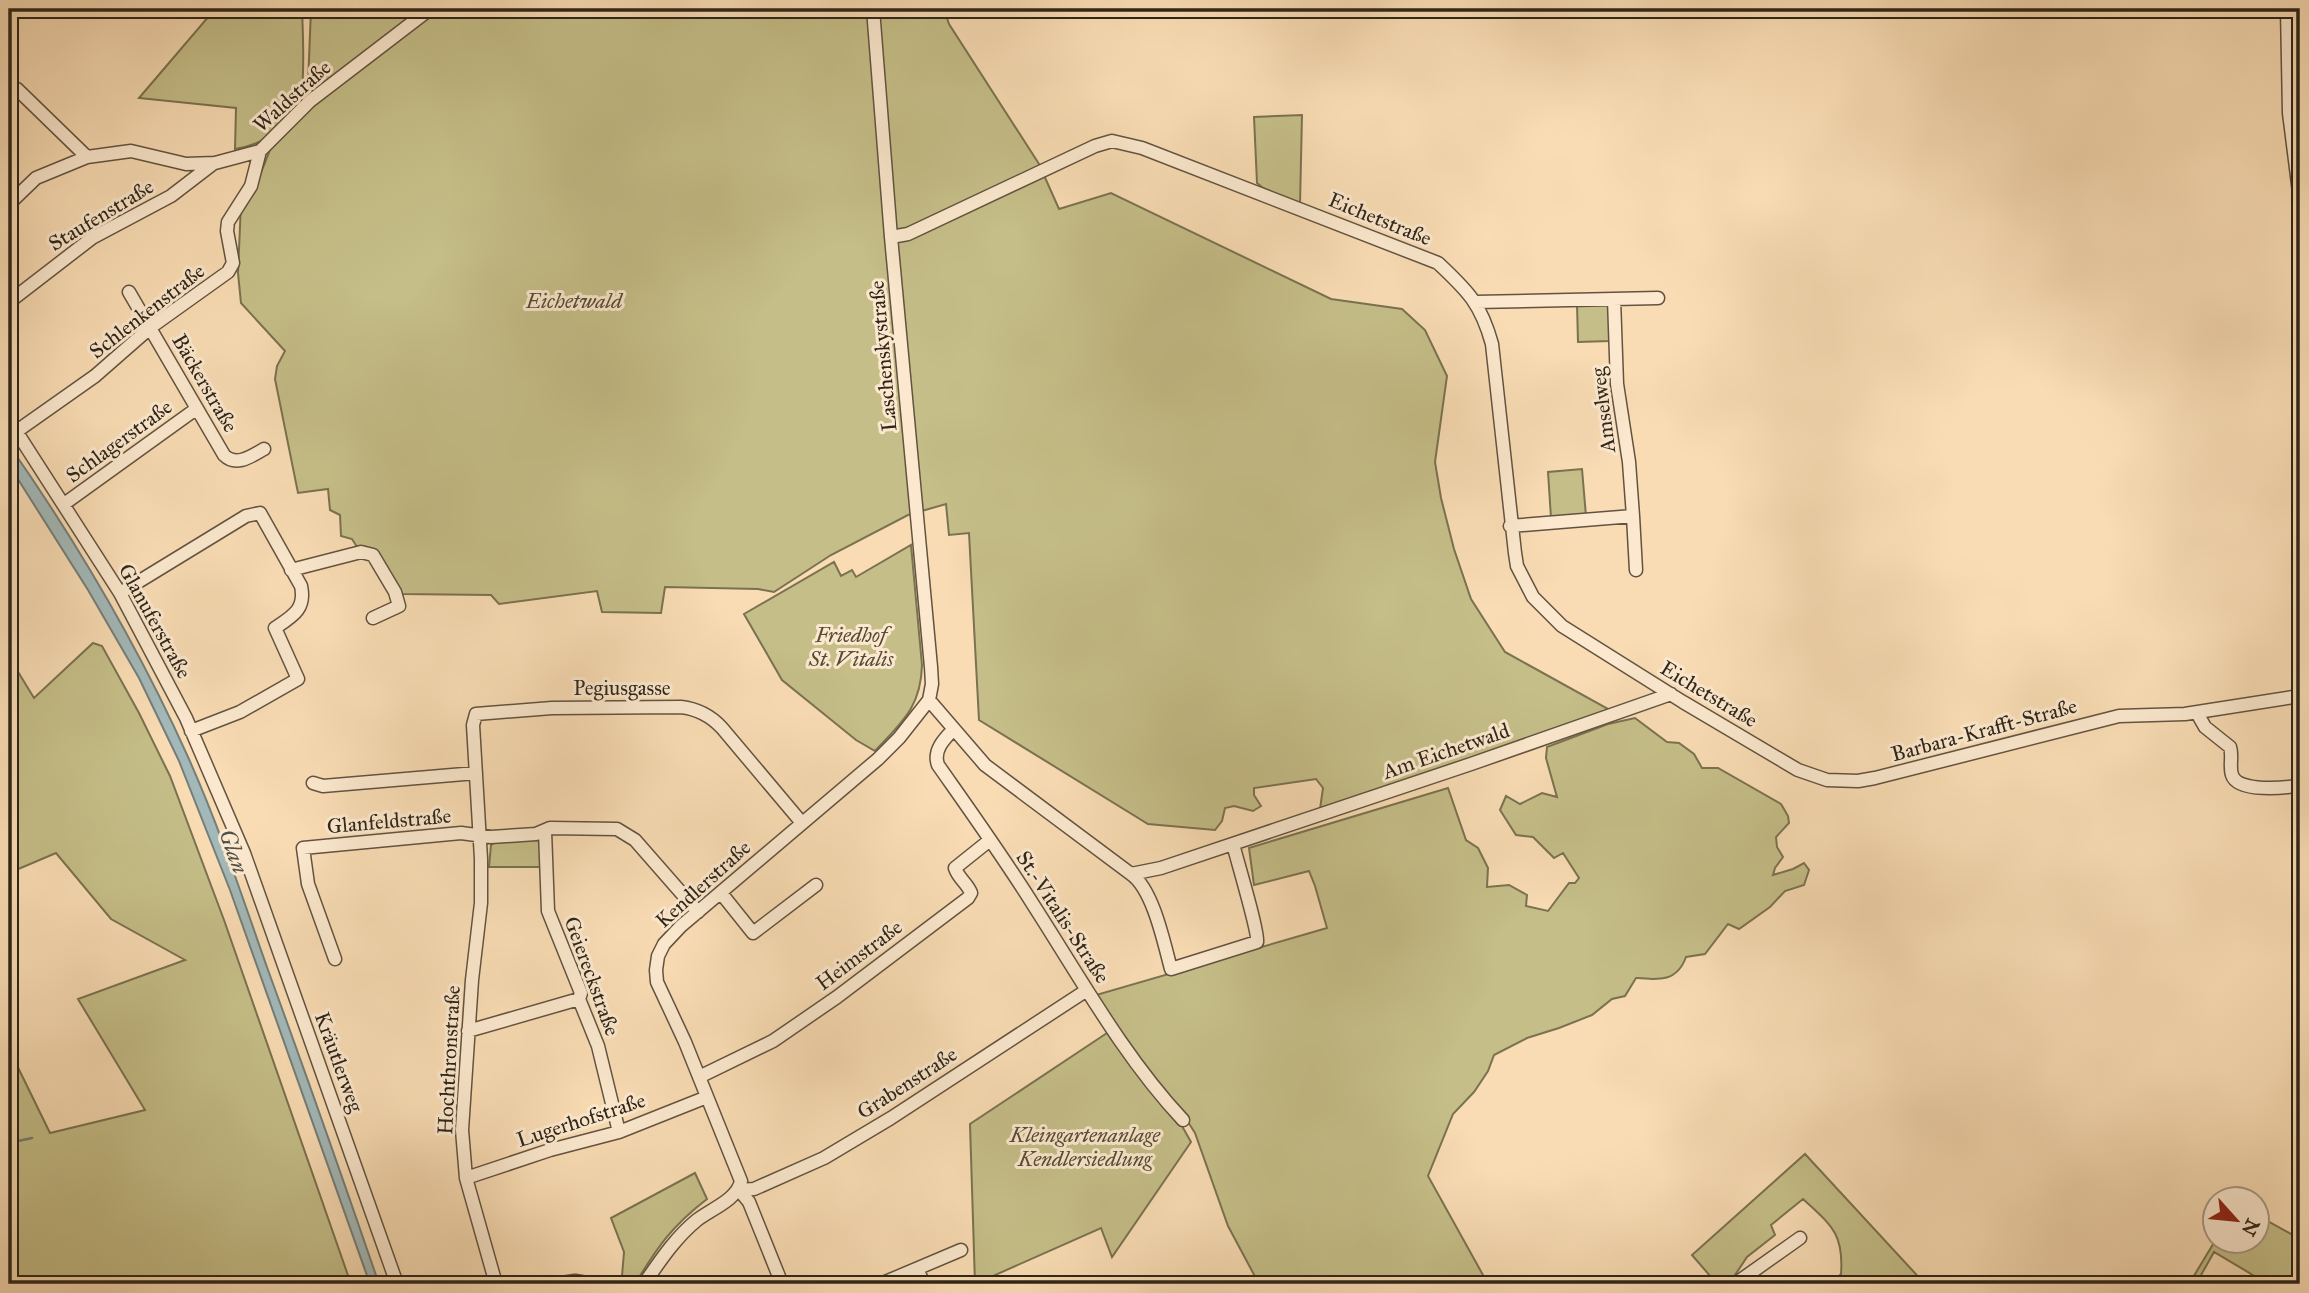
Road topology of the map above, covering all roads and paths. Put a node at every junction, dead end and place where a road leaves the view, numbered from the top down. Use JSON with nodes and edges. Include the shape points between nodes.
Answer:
{"nodes":[{"id":1,"x":430,"y":9,"type":"edge"},
{"id":2,"x":873,"y":9,"type":"edge"},
{"id":3,"x":2292,"y":18,"type":"edge"},
{"id":4,"x":9,"y":90,"type":"edge"},
{"id":5,"x":260,"y":151,"type":"junction"},
{"id":6,"x":87,"y":157,"type":"junction"},
{"id":7,"x":215,"y":163,"type":"junction"},
{"id":8,"x":2300,"y":200,"type":"edge"},
{"id":9,"x":9,"y":204,"type":"edge"},
{"id":10,"x":891,"y":237,"type":"junction"},
{"id":11,"x":129,"y":292,"type":"dead end"},
{"id":12,"x":1658,"y":298,"type":"dead end"},
{"id":13,"x":1614,"y":299,"type":"junction"},
{"id":14,"x":9,"y":302,"type":"edge"},
{"id":15,"x":1476,"y":302,"type":"junction"},
{"id":16,"x":151,"y":327,"type":"junction"},
{"id":17,"x":196,"y":409,"type":"junction"},
{"id":18,"x":9,"y":420,"type":"edge"},
{"id":19,"x":17,"y":431,"type":"junction"},
{"id":20,"x":264,"y":449,"type":"dead end"},
{"id":21,"x":64,"y":504,"type":"junction"},
{"id":22,"x":1633,"y":516,"type":"junction"},
{"id":23,"x":1510,"y":526,"type":"junction"},
{"id":24,"x":291,"y":570,"type":"junction"},
{"id":25,"x":1636,"y":570,"type":"dead end"},
{"id":26,"x":120,"y":593,"type":"junction"},
{"id":27,"x":373,"y":618,"type":"dead end"},
{"id":28,"x":1671,"y":694,"type":"junction"},
{"id":29,"x":2300,"y":697,"type":"edge"},
{"id":30,"x":929,"y":700,"type":"junction"},
{"id":31,"x":476,"y":713,"type":"joint"},
{"id":32,"x":2197,"y":713,"type":"junction"},
{"id":33,"x":954,"y":730,"type":"junction"},
{"id":34,"x":191,"y":731,"type":"junction"},
{"id":35,"x":1784,"y":762,"type":"joint"},
{"id":36,"x":476,"y":773,"type":"junction"},
{"id":37,"x":313,"y":783,"type":"dead end"},
{"id":38,"x":2300,"y":785,"type":"edge"},
{"id":39,"x":802,"y":823,"type":"junction"},
{"id":40,"x":545,"y":831,"type":"junction"},
{"id":41,"x":479,"y":834,"type":"junction"},
{"id":42,"x":990,"y":840,"type":"junction"},
{"id":43,"x":1233,"y":844,"type":"junction"},
{"id":44,"x":244,"y":853,"type":"joint"},
{"id":45,"x":1131,"y":874,"type":"junction"},
{"id":46,"x":816,"y":885,"type":"dead end"},
{"id":47,"x":721,"y":893,"type":"junction"},
{"id":48,"x":698,"y":912,"type":"junction"},
{"id":49,"x":335,"y":959,"type":"dead end"},
{"id":50,"x":1087,"y":990,"type":"junction"},
{"id":51,"x":579,"y":999,"type":"junction"},
{"id":52,"x":468,"y":1031,"type":"junction"},
{"id":53,"x":699,"y":1077,"type":"junction"},
{"id":54,"x":707,"y":1097,"type":"junction"},
{"id":55,"x":1183,"y":1120,"type":"dead end"},
{"id":56,"x":619,"y":1132,"type":"junction"},
{"id":57,"x":466,"y":1178,"type":"junction"},
{"id":58,"x":739,"y":1190,"type":"junction"},
{"id":59,"x":1800,"y":1238,"type":"dead end"},
{"id":60,"x":961,"y":1250,"type":"dead end"},
{"id":61,"x":917,"y":1269,"type":"junction"},
{"id":62,"x":883,"y":1283,"type":"edge"},
{"id":63,"x":397,"y":1284,"type":"edge"},
{"id":64,"x":496,"y":1284,"type":"edge"},
{"id":65,"x":555,"y":1284,"type":"edge"},
{"id":66,"x":593,"y":1284,"type":"edge"},
{"id":67,"x":644,"y":1284,"type":"edge"},
{"id":68,"x":782,"y":1284,"type":"edge"},
{"id":69,"x":924,"y":1284,"type":"edge"},
{"id":70,"x":1735,"y":1284,"type":"edge"}],
"edges":[{"from":1,"to":5,"type":"street","name":"Waldstraße","via":[[310,101]]},
{"from":2,"to":10,"type":"street","name":"Laschenskystraße"},
{"from":3,"to":8,"type":"street","via":[[2289,113]]},
{"from":4,"to":6,"type":"street","via":[[18,89]]},
{"from":5,"to":7,"type":"street","name":"Waldstraße"},
{"from":5,"to":16,"type":"street","name":"Schlenkenstraße","via":[[251,186],[228,222],[233,263],[228,272]]},
{"from":6,"to":7,"type":"street","name":"Waldstraße","via":[[131,150],[186,164]]},
{"from":6,"to":9,"type":"street","name":"Waldstraße","via":[[36,178]]},
{"from":7,"to":14,"type":"street","name":"Staufenstraße","via":[[171,196],[92,238]]},
{"from":10,"to":15,"type":"street","name":"Eichetstraße","via":[[908,234],[1112,141],[1154,152],[1438,263]]},
{"from":10,"to":30,"type":"street","name":"Laschenskystraße","via":[[931,667]]},
{"from":11,"to":16,"type":"street","name":"Bäckerstraße"},
{"from":12,"to":13,"type":"street"},
{"from":13,"to":15,"type":"street"},
{"from":13,"to":22,"type":"street","name":"Amselweg","via":[[1617,384]]},
{"from":15,"to":23,"type":"street","name":"Eichetstraße","via":[[1492,344]]},
{"from":16,"to":17,"type":"street","name":"Bäckerstraße"},
{"from":16,"to":19,"type":"street","name":"Schlenkenstraße","via":[[95,376]]},
{"from":17,"to":20,"type":"street","name":"Bäckerstraße","via":[[228,459],[238,462]]},
{"from":17,"to":21,"type":"street","name":"Schlagerstraße"},
{"from":18,"to":19,"type":"street","name":"Glanuferstraße"},
{"from":19,"to":21,"type":"street","name":"Glanuferstraße"},
{"from":21,"to":26,"type":"street","name":"Glanuferstraße"},
{"from":22,"to":23,"type":"street"},
{"from":22,"to":25,"type":"street","name":"Amselweg"},
{"from":23,"to":28,"type":"street","name":"Eichetstraße","via":[[1517,566],[1533,597],[1562,626]]},
{"from":24,"to":26,"type":"street","via":[[260,513],[246,516]]},
{"from":24,"to":27,"type":"street","via":[[361,552],[373,555],[399,606]]},
{"from":24,"to":34,"type":"street","via":[[301,586],[301,606],[275,628],[298,679],[240,712]]},
{"from":26,"to":34,"type":"street","name":"Glanuferstraße"},
{"from":28,"to":35,"type":"street","name":"Eichetstraße"},
{"from":28,"to":43,"type":"street","name":"Am Eichetwald"},
{"from":29,"to":32,"type":"street","name":"Barbara-Krafft-Straße"},
{"from":30,"to":33,"type":"street"},
{"from":30,"to":39,"type":"street","name":"Kendlerstraße","via":[[887,750]]},
{"from":31,"to":36,"type":"street","name":"Glanfeldstraße"},
{"from":31,"to":39,"type":"street","name":"Pegiusgasse","via":[[552,708],[696,710],[722,728]]},
{"from":32,"to":35,"type":"street","name":"Barbara-Krafft-Straße","via":[[2095,721],[1858,780],[1818,777]]},
{"from":32,"to":38,"type":"street","via":[[2205,727],[2230,747],[2232,776],[2237,781],[2260,787]]},
{"from":33,"to":42,"type":"street","name":"St.-Vitalis-Straße","via":[[938,749],[936,762]]},
{"from":33,"to":45,"type":"street","via":[[985,765]]},
{"from":34,"to":44,"type":"street","name":"Glanuferstraße"},
{"from":36,"to":37,"type":"street","name":"Glanfeldstraße","via":[[323,786]]},
{"from":36,"to":41,"type":"street","name":"Glanfeldstraße"},
{"from":39,"to":47,"type":"street","name":"Kendlerstraße"},
{"from":40,"to":41,"type":"street","name":"Glanfeldstraße","via":[[491,837]]},
{"from":40,"to":48,"type":"street","name":"Glanfeldstraße","via":[[622,830]]},
{"from":40,"to":51,"type":"street","name":"Geiereckstraße","via":[[548,911],[581,993]]},
{"from":41,"to":49,"type":"street","name":"Glanfeldstraße","via":[[303,848],[308,884]]},
{"from":41,"to":52,"type":"street","name":"Hochthronstraße","via":[[481,903]]},
{"from":42,"to":50,"type":"street","name":"St.-Vitalis-Straße"},
{"from":42,"to":53,"type":"street","name":"Heimstraße","via":[[955,868],[970,890],[968,898],[773,1041]]},
{"from":43,"to":45,"type":"street","name":"Am Eichetwald"},
{"from":43,"to":45,"type":"street","via":[[1259,935],[1257,942],[1171,969],[1143,886]]},
{"from":44,"to":63,"type":"street","name":"Kräutlerweg"},
{"from":46,"to":47,"type":"street","via":[[753,933]]},
{"from":47,"to":48,"type":"street","name":"Kendlerstraße"},
{"from":48,"to":53,"type":"street","name":"Kendlerstraße","via":[[664,944],[656,970],[657,982]]},
{"from":50,"to":55,"type":"street","name":"St.-Vitalis-Straße","via":[[1154,1089]]},
{"from":50,"to":58,"type":"street","name":"Grabenstraße","via":[[824,1158],[754,1189]]},
{"from":51,"to":52,"type":"street"},
{"from":51,"to":56,"type":"street","name":"Geiereckstraße","via":[[598,1046]]},
{"from":52,"to":57,"type":"street","name":"Hochthronstraße","via":[[462,1130]]},
{"from":53,"to":54,"type":"street","name":"Kendlerstraße"},
{"from":54,"to":56,"type":"street","name":"Lugerhofstraße"},
{"from":54,"to":58,"type":"street","name":"Kendlerstraße","via":[[740,1177]]},
{"from":56,"to":57,"type":"street","name":"Lugerhofstraße"},
{"from":57,"to":64,"type":"street","name":"Hochthronstraße"},
{"from":58,"to":67,"type":"street","via":[[685,1231]]},
{"from":58,"to":68,"type":"street","name":"Kendlerstraße","via":[[749,1202]]},
{"from":59,"to":70,"type":"street"},
{"from":60,"to":61,"type":"street"},
{"from":61,"to":62,"type":"street"},
{"from":61,"to":69,"type":"street"},
{"from":65,"to":66,"type":"street"}]}
